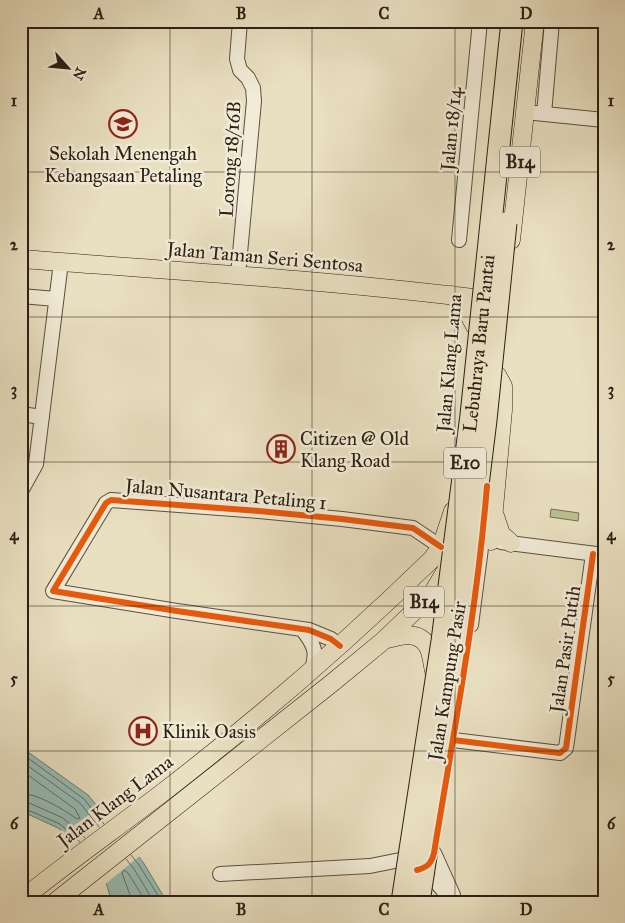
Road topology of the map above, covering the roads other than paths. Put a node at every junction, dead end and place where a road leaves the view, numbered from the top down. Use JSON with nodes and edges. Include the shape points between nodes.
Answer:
{"nodes":[{"id":1,"x":240,"y":21,"type":"edge"},
{"id":2,"x":480,"y":21,"type":"edge"},
{"id":3,"x":506,"y":21,"type":"edge"},
{"id":4,"x":512,"y":21,"type":"edge"},
{"id":5,"x":527,"y":21,"type":"edge"},
{"id":6,"x":535,"y":21,"type":"edge"},
{"id":7,"x":552,"y":21,"type":"edge"},
{"id":8,"x":525,"y":112,"type":"junction"},
{"id":9,"x":544,"y":114,"type":"junction"},
{"id":10,"x":604,"y":120,"type":"edge"},
{"id":11,"x":459,"y":240,"type":"dead end"},
{"id":12,"x":21,"y":259,"type":"edge"},
{"id":13,"x":61,"y":262,"type":"junction"},
{"id":14,"x":479,"y":274,"type":"junction"},
{"id":15,"x":238,"y":275,"type":"junction"},
{"id":16,"x":452,"y":295,"type":"junction"},
{"id":17,"x":21,"y":296,"type":"edge"},
{"id":18,"x":56,"y":299,"type":"junction"},
{"id":19,"x":476,"y":299,"type":"junction"},
{"id":20,"x":504,"y":302,"type":"junction"},
{"id":21,"x":475,"y":326,"type":"junction"},
{"id":22,"x":497,"y":375,"type":"junction"},
{"id":23,"x":21,"y":414,"type":"edge"},
{"id":24,"x":42,"y":416,"type":"junction"},
{"id":25,"x":487,"y":486,"type":"junction"},
{"id":26,"x":21,"y":491,"type":"edge"},
{"id":27,"x":494,"y":508,"type":"junction"},
{"id":28,"x":487,"y":540,"type":"junction"},
{"id":29,"x":511,"y":543,"type":"junction"},
{"id":30,"x":448,"y":551,"type":"junction"},
{"id":31,"x":598,"y":555,"type":"edge"},
{"id":32,"x":477,"y":582,"type":"junction"},
{"id":33,"x":302,"y":630,"type":"junction"},
{"id":34,"x":383,"y":641,"type":"junction"},
{"id":35,"x":340,"y":646,"type":"junction"},
{"id":36,"x":311,"y":670,"type":"junction"},
{"id":37,"x":434,"y":671,"type":"junction"},
{"id":38,"x":464,"y":674,"type":"junction"},
{"id":39,"x":453,"y":740,"type":"junction"},
{"id":40,"x":434,"y":853,"type":"junction"},
{"id":41,"x":400,"y":860,"type":"junction"},
{"id":42,"x":417,"y":870,"type":"junction"},
{"id":43,"x":220,"y":874,"type":"dead end"},
{"id":44,"x":59,"y":898,"type":"edge"},
{"id":45,"x":21,"y":900,"type":"edge"},
{"id":46,"x":402,"y":902,"type":"edge"},
{"id":47,"x":420,"y":902,"type":"edge"},
{"id":48,"x":455,"y":902,"type":"edge"}],
"edges":[{"from":1,"to":15,"type":"street","name":"Lorong 18/16B","via":[[237,59],[240,70],[253,88],[254,102]]},
{"from":2,"to":11,"type":"street","name":"Jalan 18/14"},
{"from":3,"to":14,"type":"main road","name":"Jalan Klang Lama","number":"B14"},
{"from":4,"to":46,"type":"highway","name":"Lebuhraya Baru Pantai","number":"E10","bridge":true,"via":[[464,474]]},
{"from":5,"to":47,"type":"highway","name":"Lebuhraya Baru Pantai","number":"E10","bridge":true,"via":[[486,420],[459,640]]},
{"from":6,"to":8,"type":"main road","name":"Jalan Klang Lama","number":"B14"},
{"from":7,"to":9,"type":"street"},
{"from":8,"to":9,"type":"street"},
{"from":8,"to":20,"type":"main road","name":"Jalan Klang Lama","number":"B14"},
{"from":9,"to":10,"type":"street"},
{"from":12,"to":13,"type":"main road","name":"Jalan Taman Seri Sentosa"},
{"from":13,"to":15,"type":"main road","name":"Jalan Taman Seri Sentosa"},
{"from":13,"to":18,"type":"street"},
{"from":14,"to":16,"type":"main road","via":[[466,290]]},
{"from":14,"to":19,"type":"main road","name":"Jalan Klang Lama","number":"B14"},
{"from":15,"to":16,"type":"main road","name":"Jalan Taman Seri Sentosa"},
{"from":16,"to":19,"type":"main road","name":"Jalan Taman Seri Sentosa"},
{"from":16,"to":21,"type":"main road","via":[[465,307]]},
{"from":17,"to":18,"type":"street"},
{"from":18,"to":24,"type":"street"},
{"from":19,"to":20,"type":"main road","name":"Jalan Taman Seri Sentosa"},
{"from":19,"to":21,"type":"main road","name":"Jalan Klang Lama","number":"B14"},
{"from":20,"to":22,"type":"main road","name":"Jalan Klang Lama","number":"B14"},
{"from":21,"to":30,"type":"main road","name":"Jalan Klang Lama","number":"B14","via":[[460,475]]},
{"from":22,"to":25,"type":"main road","name":"Jalan Klang Lama","number":"B14"},
{"from":22,"to":27,"type":"main road","via":[[503,386],[503,410]]},
{"from":23,"to":24,"type":"street"},
{"from":24,"to":26,"type":"street","via":[[36,464]]},
{"from":25,"to":28,"type":"street","name":"Jalan Kampung Pasir"},
{"from":25,"to":30,"type":"main road","name":"Jalan Klang Lama","number":"B14","via":[[480,510]]},
{"from":27,"to":28,"type":"main road"},
{"from":27,"to":29,"type":"main road","via":[[498,528]]},
{"from":28,"to":29,"type":"street"},
{"from":28,"to":30,"type":"main road"},
{"from":28,"to":32,"type":"street","name":"Jalan Kampung Pasir"},
{"from":29,"to":31,"type":"street"},
{"from":30,"to":32,"type":"main road","via":[[473,568]]},
{"from":30,"to":33,"type":"street","name":"Jalan Nusantara Petaling 1","via":[[413,528],[259,511],[111,500],[106,503],[54,591]]},
{"from":30,"to":34,"type":"main road","name":"Jalan Klang Lama","number":"B14","via":[[432,594]]},
{"from":30,"to":35,"type":"main road","name":"Jalan Klang Lama","number":"B14","via":[[432,559]]},
{"from":30,"to":36,"type":"main road","via":[[442,562],[344,650]]},
{"from":31,"to":39,"type":"street","name":"Jalan Pasir Putih","via":[[566,748],[560,753]]},
{"from":32,"to":38,"type":"street","name":"Jalan Kampung Pasir"},
{"from":33,"to":35,"type":"street","via":[[320,634]]},
{"from":33,"to":36,"type":"street","via":[[315,652]]},
{"from":34,"to":37,"type":"main road","via":[[404,634],[423,640]]},
{"from":34,"to":44,"type":"main road","name":"Jalan Klang Lama"},
{"from":35,"to":36,"type":"main road","name":"Jalan Klang Lama"},
{"from":36,"to":45,"type":"main road","name":"Jalan Klang Lama","via":[[238,733]]},
{"from":37,"to":38,"type":"street","via":[[446,656],[460,661]]},
{"from":37,"to":41,"type":"street","name":"Jalan Kampung Pasir"},
{"from":38,"to":39,"type":"street","name":"Jalan Kampung Pasir"},
{"from":39,"to":40,"type":"street","name":"Jalan Kampung Pasir"},
{"from":40,"to":42,"type":"street","via":[[432,862]]},
{"from":40,"to":48,"type":"street"},
{"from":41,"to":42,"type":"street"},
{"from":41,"to":43,"type":"street","via":[[370,866]]},
{"from":42,"to":48,"type":"street"}]}
